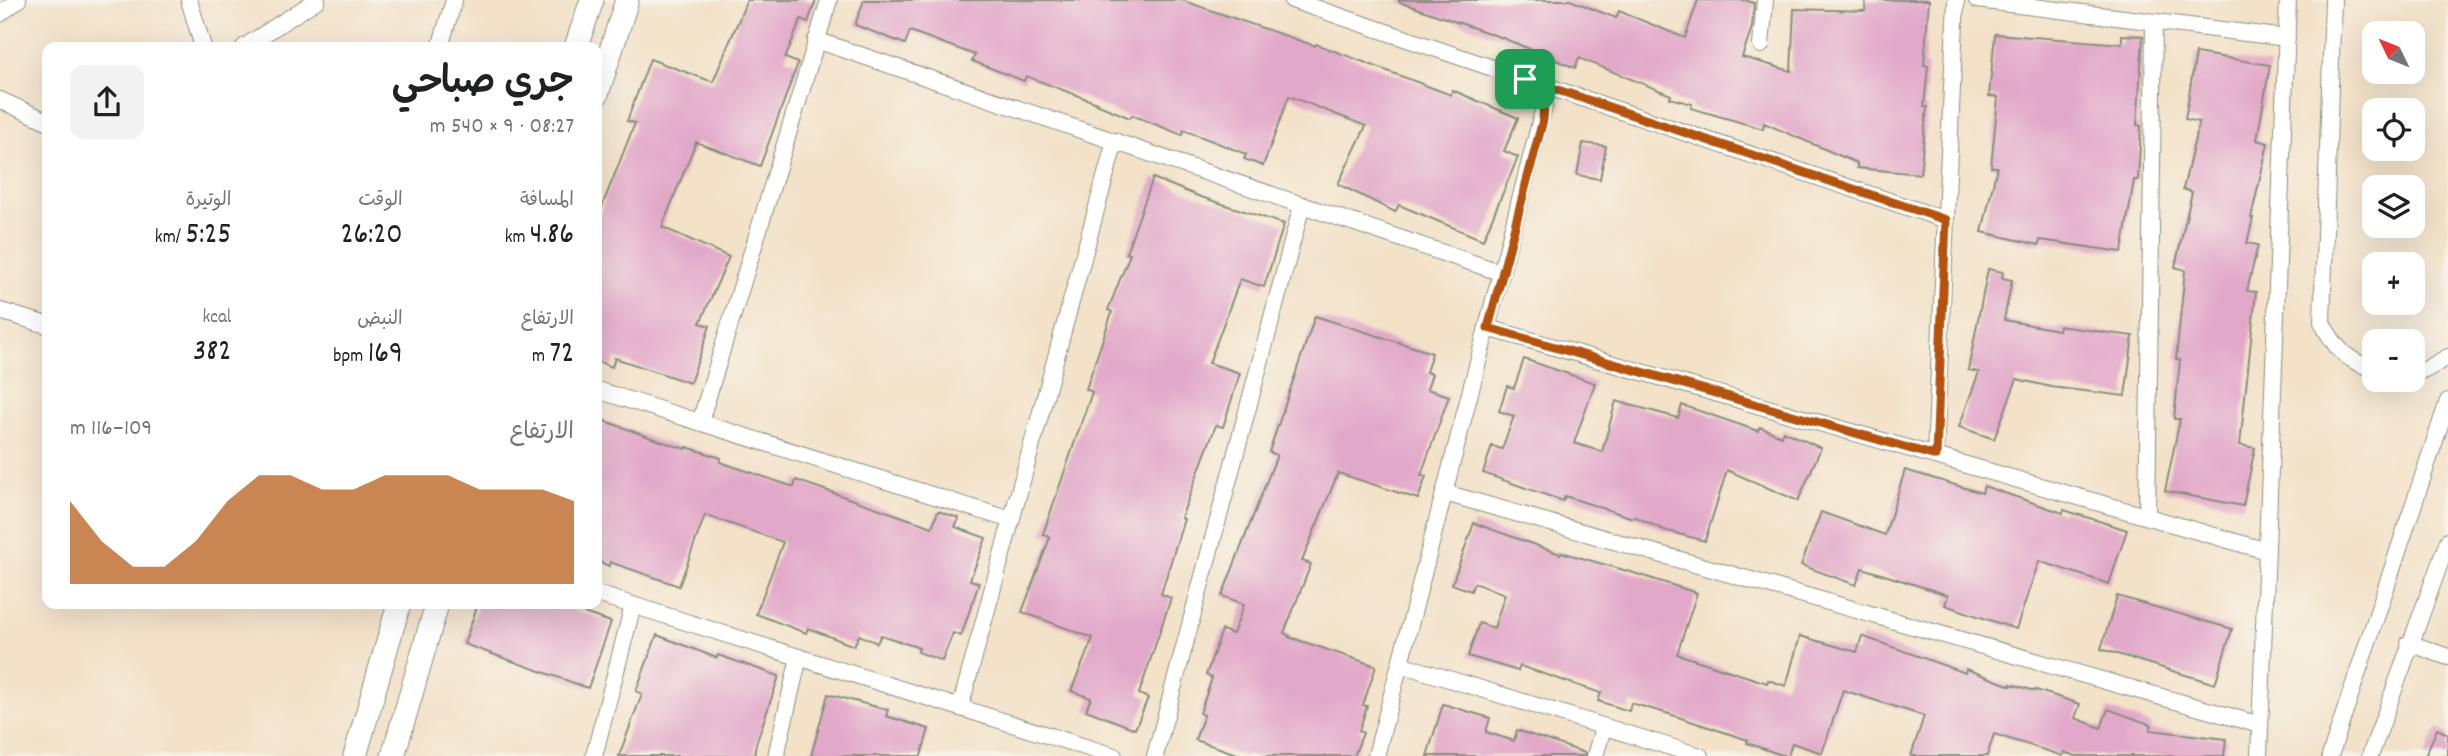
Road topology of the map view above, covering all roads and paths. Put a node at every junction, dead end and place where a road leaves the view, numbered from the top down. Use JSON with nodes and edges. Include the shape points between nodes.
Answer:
{"nodes":[{"id":1,"x":18,"y":0,"type":"edge"},
{"id":2,"x":189,"y":0,"type":"edge"},
{"id":3,"x":317,"y":0,"type":"edge"},
{"id":4,"x":439,"y":0,"type":"edge"},
{"id":5,"x":592,"y":0,"type":"edge"},
{"id":6,"x":627,"y":0,"type":"edge"},
{"id":7,"x":829,"y":0,"type":"edge"},
{"id":8,"x":1293,"y":0,"type":"edge"},
{"id":9,"x":1765,"y":0,"type":"edge"},
{"id":10,"x":1956,"y":0,"type":"edge"},
{"id":11,"x":1977,"y":0,"type":"edge"},
{"id":12,"x":2288,"y":0,"type":"edge"},
{"id":13,"x":2333,"y":0,"type":"edge"},
{"id":14,"x":1316,"y":4,"type":"edge"},
{"id":15,"x":452,"y":8,"type":"edge"},
{"id":16,"x":0,"y":14,"type":"edge"},
{"id":17,"x":2154,"y":22,"type":"junction"},
{"id":18,"x":2287,"y":38,"type":"junction"},
{"id":19,"x":816,"y":40,"type":"junction"},
{"id":20,"x":202,"y":42,"type":"edge"},
{"id":21,"x":252,"y":42,"type":"edge"},
{"id":22,"x":442,"y":42,"type":"edge"},
{"id":23,"x":578,"y":42,"type":"edge"},
{"id":24,"x":1761,"y":45,"type":"dead end"},
{"id":25,"x":602,"y":78,"type":"edge"},
{"id":26,"x":1525,"y":79,"type":"junction"},
{"id":27,"x":0,"y":100,"type":"edge"},
{"id":28,"x":42,"y":119,"type":"edge"},
{"id":29,"x":1115,"y":141,"type":"junction"},
{"id":30,"x":1302,"y":205,"type":"junction"},
{"id":31,"x":1946,"y":220,"type":"junction"},
{"id":32,"x":1502,"y":273,"type":"junction"},
{"id":33,"x":0,"y":311,"type":"edge"},
{"id":34,"x":42,"y":324,"type":"edge"},
{"id":35,"x":1488,"y":328,"type":"junction"},
{"id":36,"x":2448,"y":357,"type":"edge"},
{"id":37,"x":2362,"y":364,"type":"edge"},
{"id":38,"x":2425,"y":370,"type":"edge"},
{"id":39,"x":602,"y":392,"type":"edge"},
{"id":40,"x":2448,"y":401,"type":"edge"},
{"id":41,"x":700,"y":422,"type":"junction"},
{"id":42,"x":1936,"y":456,"type":"junction"},
{"id":43,"x":1445,"y":493,"type":"junction"},
{"id":44,"x":2147,"y":516,"type":"junction"},
{"id":45,"x":1011,"y":520,"type":"junction"},
{"id":46,"x":2448,"y":541,"type":"edge"},
{"id":47,"x":2267,"y":551,"type":"junction"},
{"id":48,"x":602,"y":596,"type":"edge"},
{"id":49,"x":633,"y":605,"type":"junction"},
{"id":50,"x":398,"y":609,"type":"edge"},
{"id":51,"x":436,"y":609,"type":"edge"},
{"id":52,"x":2409,"y":643,"type":"junction"},
{"id":53,"x":799,"y":657,"type":"junction"},
{"id":54,"x":2448,"y":657,"type":"edge"},
{"id":55,"x":1400,"y":664,"type":"junction"},
{"id":56,"x":960,"y":708,"type":"junction"},
{"id":57,"x":2260,"y":725,"type":"junction"},
{"id":58,"x":1603,"y":728,"type":"junction"},
{"id":59,"x":355,"y":756,"type":"edge"},
{"id":60,"x":393,"y":756,"type":"edge"},
{"id":61,"x":593,"y":756,"type":"edge"},
{"id":62,"x":776,"y":756,"type":"edge"},
{"id":63,"x":1114,"y":756,"type":"edge"},
{"id":64,"x":1155,"y":756,"type":"edge"},
{"id":65,"x":1376,"y":756,"type":"edge"},
{"id":66,"x":1595,"y":756,"type":"edge"},
{"id":67,"x":1700,"y":756,"type":"edge"},
{"id":68,"x":2259,"y":756,"type":"edge"},
{"id":69,"x":2330,"y":756,"type":"edge"},
{"id":70,"x":2370,"y":756,"type":"edge"}],
"edges":[{"from":1,"to":16,"type":"street"},
{"from":2,"to":20,"type":"street"},
{"from":3,"to":21,"type":"street"},
{"from":4,"to":15,"type":"street"},
{"from":5,"to":23,"type":"main road"},
{"from":6,"to":25,"type":"main road"},
{"from":7,"to":19,"type":"street"},
{"from":8,"to":14,"type":"street"},
{"from":9,"to":24,"type":"street"},
{"from":10,"to":31,"type":"street"},
{"from":11,"to":17,"type":"street"},
{"from":12,"to":18,"type":"street"},
{"from":13,"to":37,"type":"street","via":[[2322,322],[2347,358]]},
{"from":14,"to":26,"type":"street"},
{"from":15,"to":22,"type":"street"},
{"from":17,"to":18,"type":"street"},
{"from":17,"to":44,"type":"street"},
{"from":18,"to":47,"type":"street"},
{"from":19,"to":29,"type":"street"},
{"from":19,"to":41,"type":"street"},
{"from":26,"to":31,"type":"street"},
{"from":26,"to":32,"type":"street","via":[[1542,96],[1544,107]]},
{"from":27,"to":28,"type":"street"},
{"from":29,"to":30,"type":"street"},
{"from":29,"to":45,"type":"street"},
{"from":30,"to":32,"type":"street"},
{"from":30,"to":64,"type":"street"},
{"from":31,"to":42,"type":"street"},
{"from":32,"to":35,"type":"street"},
{"from":33,"to":34,"type":"street"},
{"from":35,"to":42,"type":"street"},
{"from":35,"to":43,"type":"street"},
{"from":36,"to":38,"type":"street"},
{"from":39,"to":41,"type":"street"},
{"from":40,"to":69,"type":"street"},
{"from":41,"to":45,"type":"street"},
{"from":42,"to":44,"type":"street"},
{"from":43,"to":55,"type":"street"},
{"from":43,"to":57,"type":"street"},
{"from":44,"to":47,"type":"street"},
{"from":45,"to":56,"type":"street"},
{"from":46,"to":52,"type":"street"},
{"from":47,"to":57,"type":"street"},
{"from":48,"to":49,"type":"street"},
{"from":49,"to":53,"type":"street"},
{"from":49,"to":61,"type":"street"},
{"from":50,"to":59,"type":"main road"},
{"from":51,"to":60,"type":"main road"},
{"from":52,"to":54,"type":"street"},
{"from":52,"to":70,"type":"street"},
{"from":53,"to":56,"type":"street"},
{"from":53,"to":62,"type":"street"},
{"from":55,"to":58,"type":"street"},
{"from":55,"to":65,"type":"street"},
{"from":56,"to":63,"type":"street"},
{"from":57,"to":68,"type":"street"},
{"from":58,"to":66,"type":"street"},
{"from":58,"to":67,"type":"street"}]}
